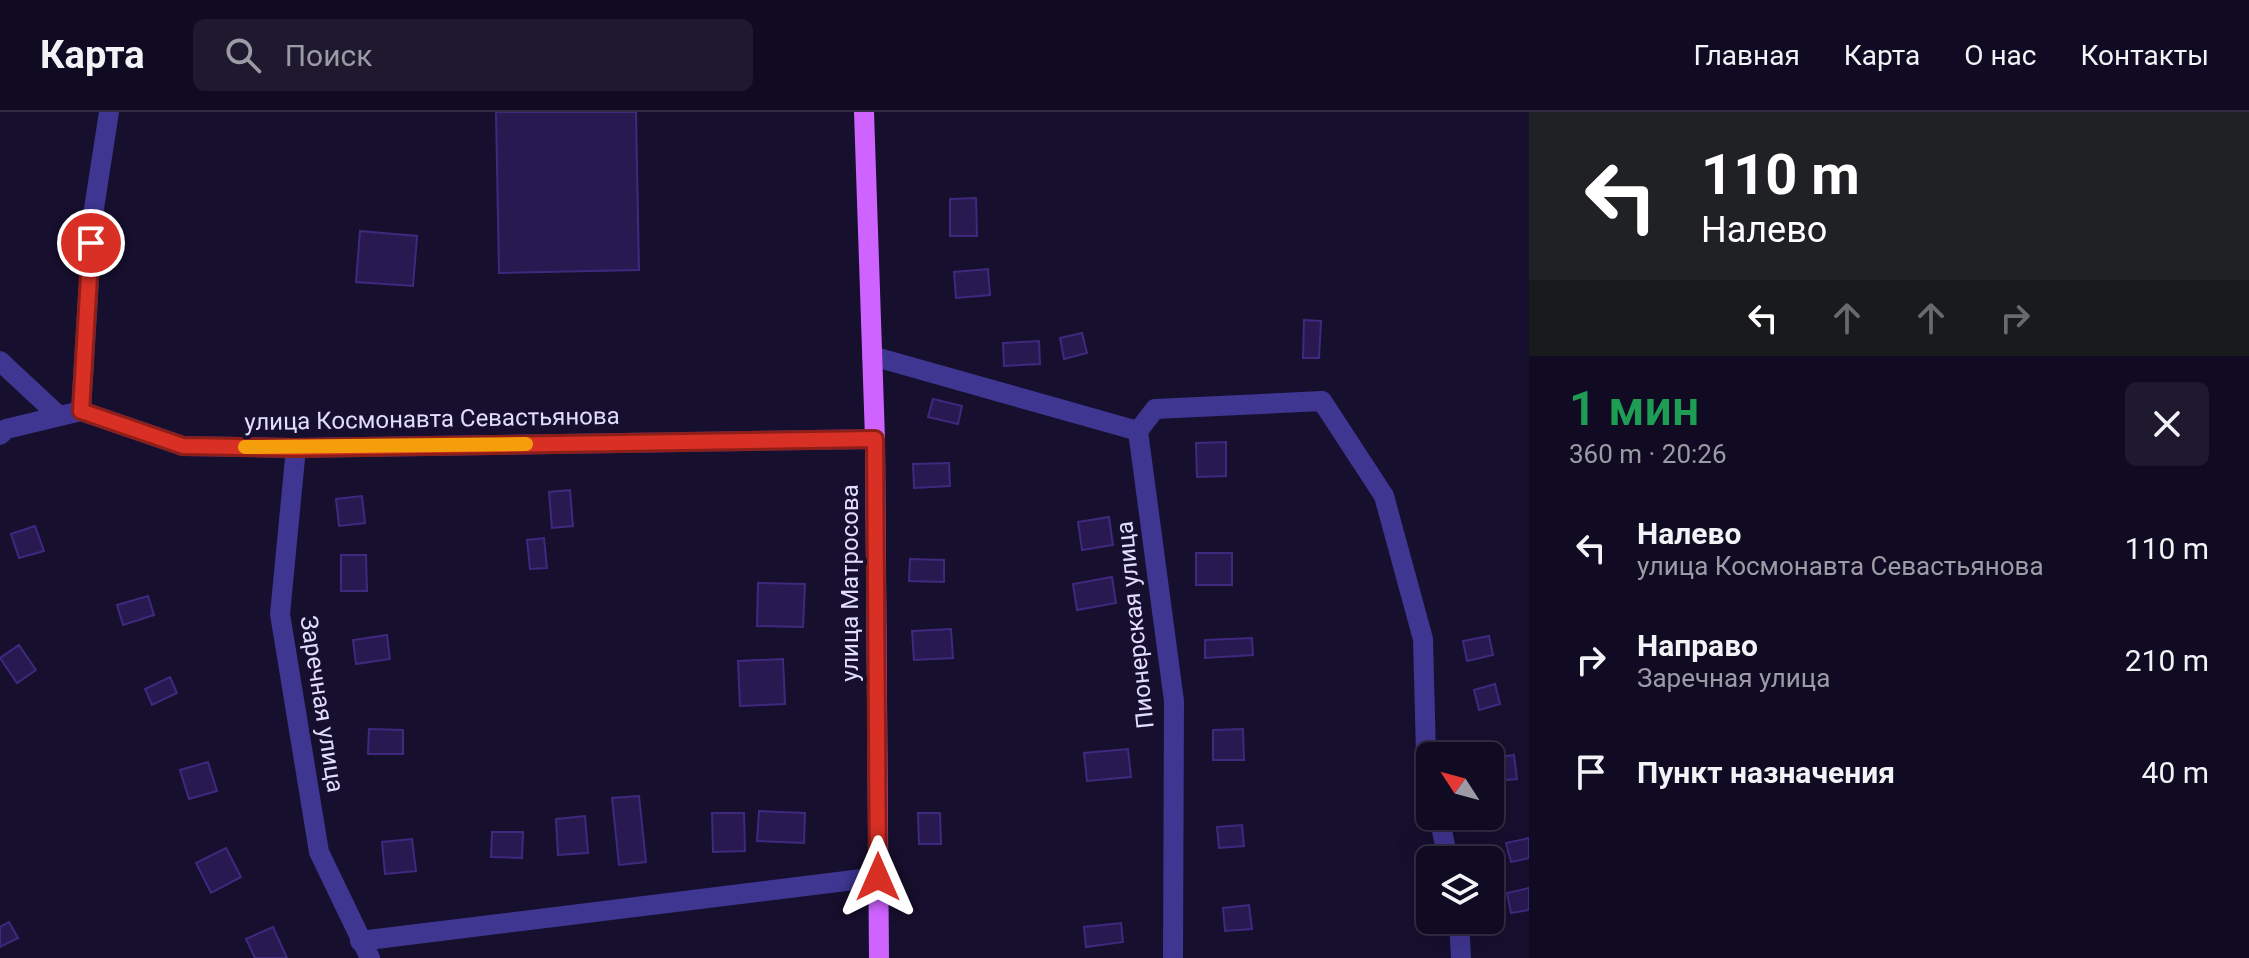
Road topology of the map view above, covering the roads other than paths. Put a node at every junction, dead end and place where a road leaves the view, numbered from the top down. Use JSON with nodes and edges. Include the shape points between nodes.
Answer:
{"nodes":[{"id":1,"x":109,"y":112,"type":"edge"},
{"id":2,"x":864,"y":112,"type":"edge"},
{"id":3,"x":872,"y":356,"type":"junction"},
{"id":4,"x":0,"y":361,"type":"edge"},
{"id":5,"x":81,"y":411,"type":"junction"},
{"id":6,"x":59,"y":416,"type":"junction"},
{"id":7,"x":1138,"y":431,"type":"junction"},
{"id":8,"x":0,"y":435,"type":"edge"},
{"id":9,"x":875,"y":439,"type":"junction"},
{"id":10,"x":296,"y":448,"type":"junction"},
{"id":11,"x":1426,"y":742,"type":"edge"},
{"id":12,"x":878,"y":877,"type":"junction"},
{"id":13,"x":1460,"y":934,"type":"edge"},
{"id":14,"x":365,"y":949,"type":"edge"},
{"id":15,"x":879,"y":958,"type":"edge"},
{"id":16,"x":1173,"y":958,"type":"edge"},
{"id":17,"x":1461,"y":958,"type":"edge"}],
"edges":[{"from":1,"to":5,"type":"street","via":[[93,215]]},
{"from":2,"to":3,"type":"main road","name":"улица Матросова"},
{"from":3,"to":7,"type":"street"},
{"from":3,"to":9,"type":"main road","name":"улица Матросова"},
{"from":4,"to":6,"type":"street"},
{"from":5,"to":6,"type":"street"},
{"from":5,"to":10,"type":"street","name":"улица Космонавта Севастьянова","via":[[183,446]]},
{"from":6,"to":8,"type":"street"},
{"from":7,"to":11,"type":"street","via":[[1155,409],[1322,401],[1384,496],[1423,639]]},
{"from":7,"to":16,"type":"street","name":"Пионерская улица","via":[[1174,701]]},
{"from":9,"to":10,"type":"street","name":"улица Космонавта Севастьянова"},
{"from":9,"to":12,"type":"main road","name":"улица Матросова"},
{"from":10,"to":14,"type":"street","name":"Заречная улица","via":[[280,614],[319,852]]},
{"from":12,"to":14,"type":"street"},
{"from":12,"to":15,"type":"main road","name":"улица Матросова"},
{"from":13,"to":17,"type":"street"}]}
